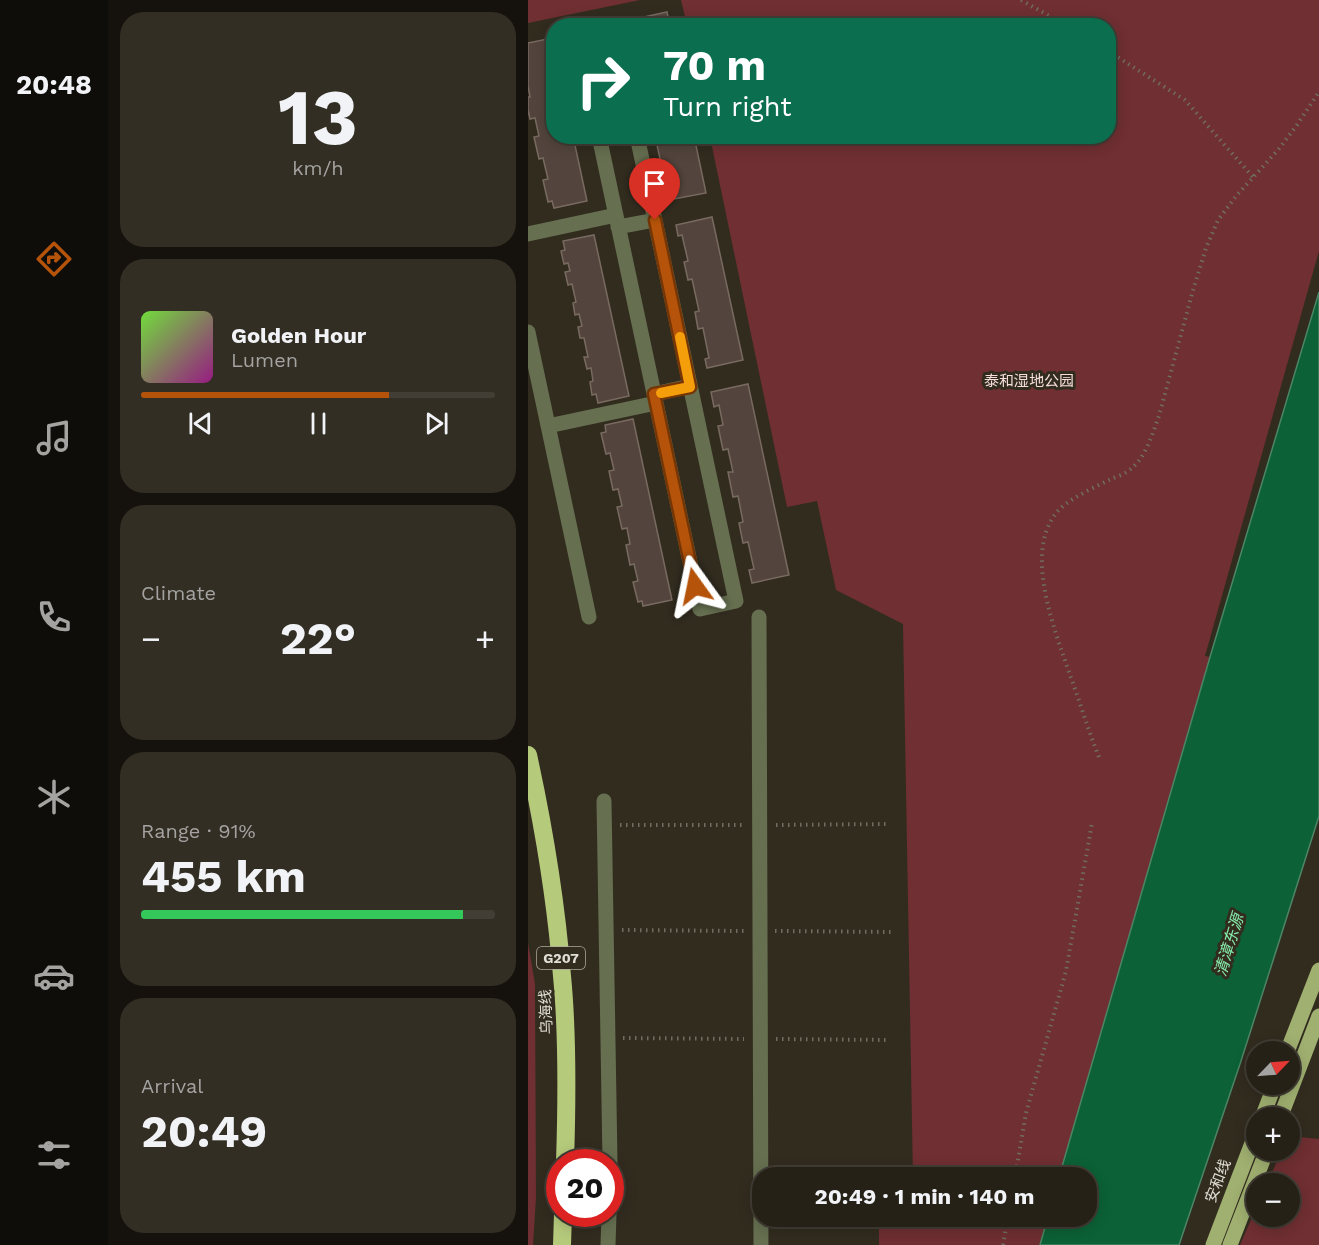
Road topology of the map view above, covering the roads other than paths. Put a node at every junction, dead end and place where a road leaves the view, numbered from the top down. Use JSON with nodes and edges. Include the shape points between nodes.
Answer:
{"nodes":[{"id":1,"x":601,"y":144,"type":"edge"},
{"id":2,"x":639,"y":144,"type":"edge"},
{"id":3,"x":655,"y":220,"type":"junction"},
{"id":4,"x":617,"y":221,"type":"junction"},
{"id":5,"x":528,"y":234,"type":"edge"},
{"id":6,"x":528,"y":332,"type":"edge"},
{"id":7,"x":534,"y":387,"type":"edge"},
{"id":8,"x":690,"y":387,"type":"junction"},
{"id":9,"x":655,"y":399,"type":"junction"},
{"id":10,"x":548,"y":426,"type":"junction"},
{"id":11,"x":589,"y":617,"type":"dead end"},
{"id":12,"x":759,"y":617,"type":"dead end"},
{"id":13,"x":528,"y":755,"type":"edge"},
{"id":14,"x":604,"y":801,"type":"dead end"},
{"id":15,"x":1319,"y":969,"type":"edge"},
{"id":16,"x":1319,"y":1016,"type":"edge"},
{"id":17,"x":1291,"y":1041,"type":"edge"},
{"id":18,"x":1284,"y":1107,"type":"edge"},
{"id":19,"x":565,"y":1149,"type":"edge"},
{"id":20,"x":610,"y":1149,"type":"edge"},
{"id":21,"x":1246,"y":1158,"type":"edge"},
{"id":22,"x":1263,"y":1161,"type":"edge"},
{"id":23,"x":563,"y":1227,"type":"edge"},
{"id":24,"x":609,"y":1227,"type":"edge"},
{"id":25,"x":562,"y":1245,"type":"edge"},
{"id":26,"x":608,"y":1245,"type":"edge"},
{"id":27,"x":761,"y":1245,"type":"edge"},
{"id":28,"x":1212,"y":1245,"type":"edge"},
{"id":29,"x":1230,"y":1245,"type":"edge"}],
"edges":[{"from":1,"to":4,"type":"street"},
{"from":2,"to":3,"type":"street"},
{"from":3,"to":4,"type":"street"},
{"from":3,"to":8,"type":"street"},
{"from":4,"to":5,"type":"street"},
{"from":4,"to":9,"type":"street"},
{"from":6,"to":7,"type":"street"},
{"from":7,"to":10,"type":"street"},
{"from":8,"to":9,"type":"street"},
{"from":8,"to":9,"type":"street","via":[[736,601],[700,609]]},
{"from":9,"to":10,"type":"street"},
{"from":10,"to":11,"type":"street"},
{"from":12,"to":27,"type":"street"},
{"from":13,"to":19,"type":"highway","name":"乌海线","number":"G207","via":[[548,858],[563,977]]},
{"from":14,"to":20,"type":"street"},
{"from":15,"to":17,"type":"main road"},
{"from":16,"to":18,"type":"main road"},
{"from":21,"to":28,"type":"main road","name":"安和线"},
{"from":22,"to":29,"type":"main road"},
{"from":23,"to":25,"type":"highway"},
{"from":24,"to":26,"type":"street"}]}
